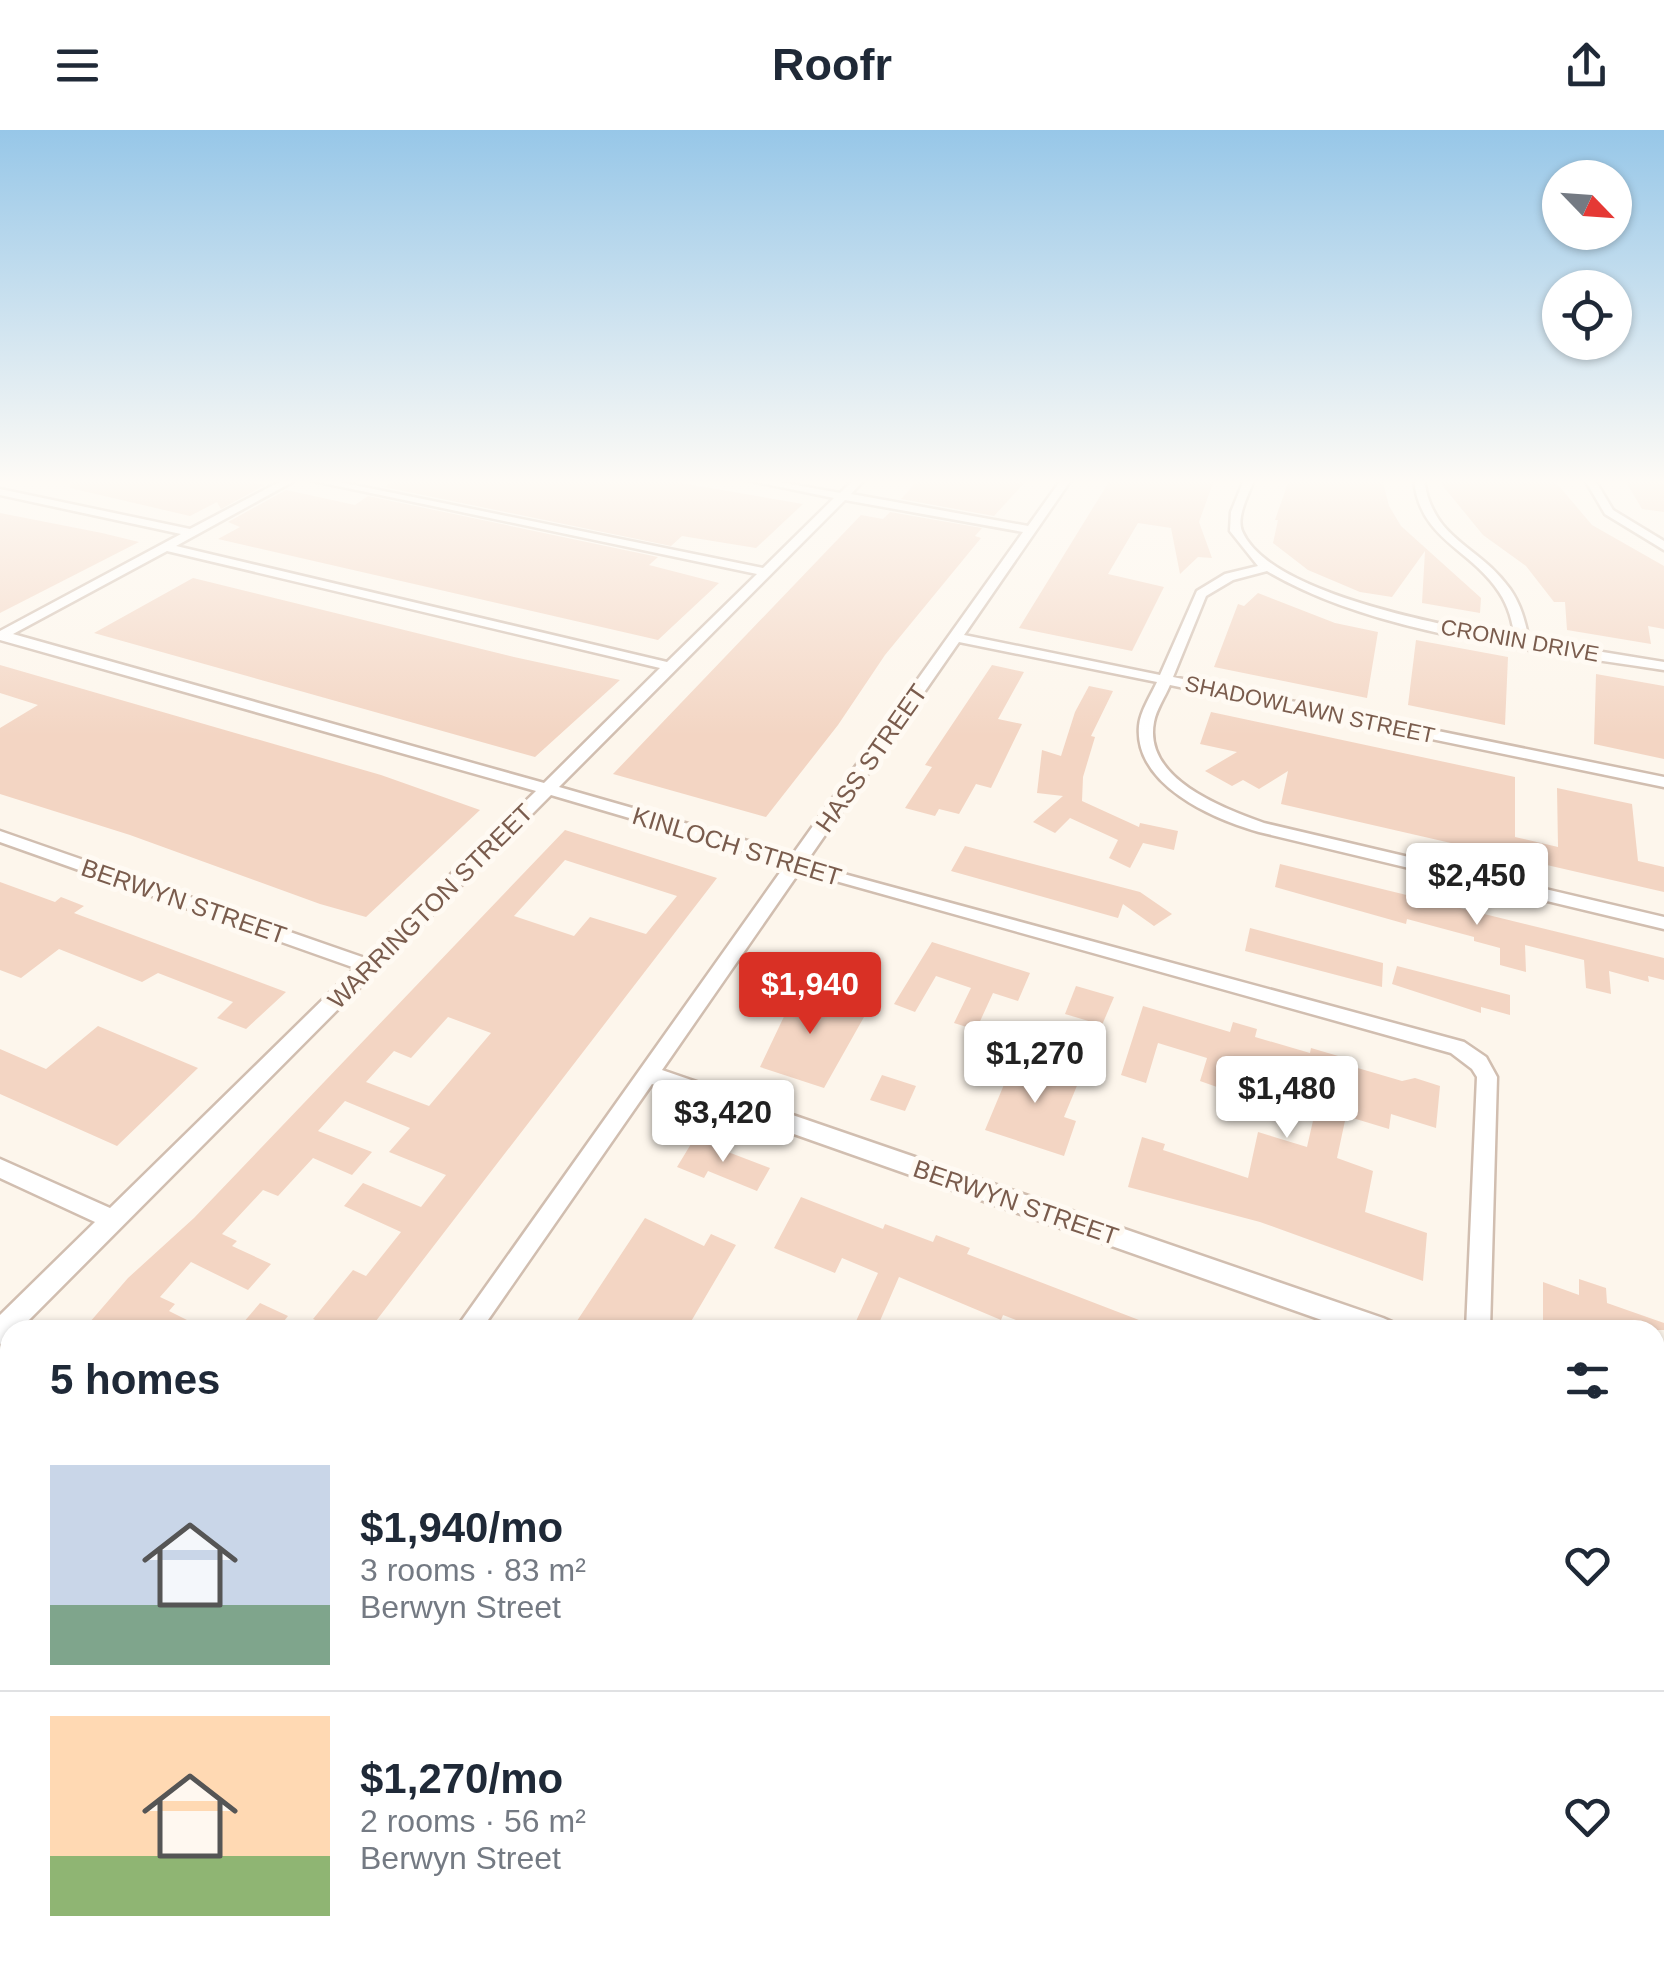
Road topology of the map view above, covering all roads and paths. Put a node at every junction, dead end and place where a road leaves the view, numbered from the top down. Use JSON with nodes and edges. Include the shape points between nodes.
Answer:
{"nodes":[{"id":1,"x":131,"y":565,"type":"edge"},
{"id":2,"x":244,"y":565,"type":"edge"},
{"id":3,"x":735,"y":565,"type":"edge"},
{"id":4,"x":773,"y":565,"type":"edge"},
{"id":5,"x":1006,"y":565,"type":"edge"},
{"id":6,"x":1264,"y":565,"type":"edge"},
{"id":7,"x":1482,"y":565,"type":"edge"},
{"id":8,"x":1266,"y":568,"type":"junction"},
{"id":9,"x":767,"y":572,"type":"junction"},
{"id":10,"x":0,"y":636,"type":"edge"},
{"id":11,"x":956,"y":637,"type":"junction"},
{"id":12,"x":1522,"y":641,"type":"junction"},
{"id":13,"x":672,"y":666,"type":"junction"},
{"id":14,"x":1664,"y":666,"type":"edge"},
{"id":15,"x":1164,"y":678,"type":"junction"},
{"id":16,"x":1664,"y":782,"type":"edge"},
{"id":17,"x":549,"y":789,"type":"junction"},
{"id":18,"x":0,"y":836,"type":"edge"},
{"id":19,"x":797,"y":863,"type":"junction"},
{"id":20,"x":1664,"y":922,"type":"edge"},
{"id":21,"x":369,"y":966,"type":"junction"},
{"id":22,"x":648,"y":1074,"type":"junction"},
{"id":23,"x":0,"y":1168,"type":"edge"},
{"id":24,"x":113,"y":1220,"type":"junction"},
{"id":25,"x":12,"y":1320,"type":"edge"},
{"id":26,"x":474,"y":1320,"type":"edge"},
{"id":27,"x":1354,"y":1320,"type":"edge"},
{"id":28,"x":1478,"y":1320,"type":"edge"}],
"edges":[{"from":1,"to":10,"type":"street"},
{"from":2,"to":13,"type":"street"},
{"from":3,"to":9,"type":"street"},
{"from":4,"to":9,"type":"street","name":"WARRINGTON STREET"},
{"from":5,"to":11,"type":"street","name":"HASS STREET"},
{"from":6,"to":8,"type":"street"},
{"from":7,"to":12,"type":"street","via":[[1508,590],[1520,614]]},
{"from":8,"to":12,"type":"street","name":"CRONIN DRIVE","via":[[1352,606]]},
{"from":8,"to":15,"type":"street","via":[[1229,577],[1201,594]]},
{"from":9,"to":13,"type":"street","name":"WARRINGTON STREET"},
{"from":10,"to":17,"type":"street","name":"KINLOCH STREET"},
{"from":11,"to":15,"type":"street","name":"SHADOWLAWN STREET"},
{"from":11,"to":19,"type":"street","name":"HASS STREET"},
{"from":12,"to":14,"type":"street","name":"CRONIN DRIVE"},
{"from":13,"to":17,"type":"street","name":"WARRINGTON STREET"},
{"from":15,"to":16,"type":"street","name":"SHADOWLAWN STREET"},
{"from":15,"to":20,"type":"street","via":[[1145,739],[1168,779],[1196,800],[1259,827]]},
{"from":17,"to":19,"type":"street","name":"KINLOCH STREET"},
{"from":17,"to":21,"type":"street","name":"WARRINGTON STREET"},
{"from":18,"to":21,"type":"street","name":"BERWYN STREET"},
{"from":19,"to":22,"type":"street","name":"HASS STREET"},
{"from":19,"to":28,"type":"street","name":"KINLOCH STREET","via":[[1458,1047],[1474,1057],[1487,1077]]},
{"from":21,"to":24,"type":"street","name":"WARRINGTON STREET"},
{"from":22,"to":26,"type":"street","name":"HASS STREET"},
{"from":22,"to":27,"type":"street","name":"BERWYN STREET"},
{"from":23,"to":24,"type":"street"},
{"from":24,"to":25,"type":"street","name":"WARRINGTON STREET"}]}
